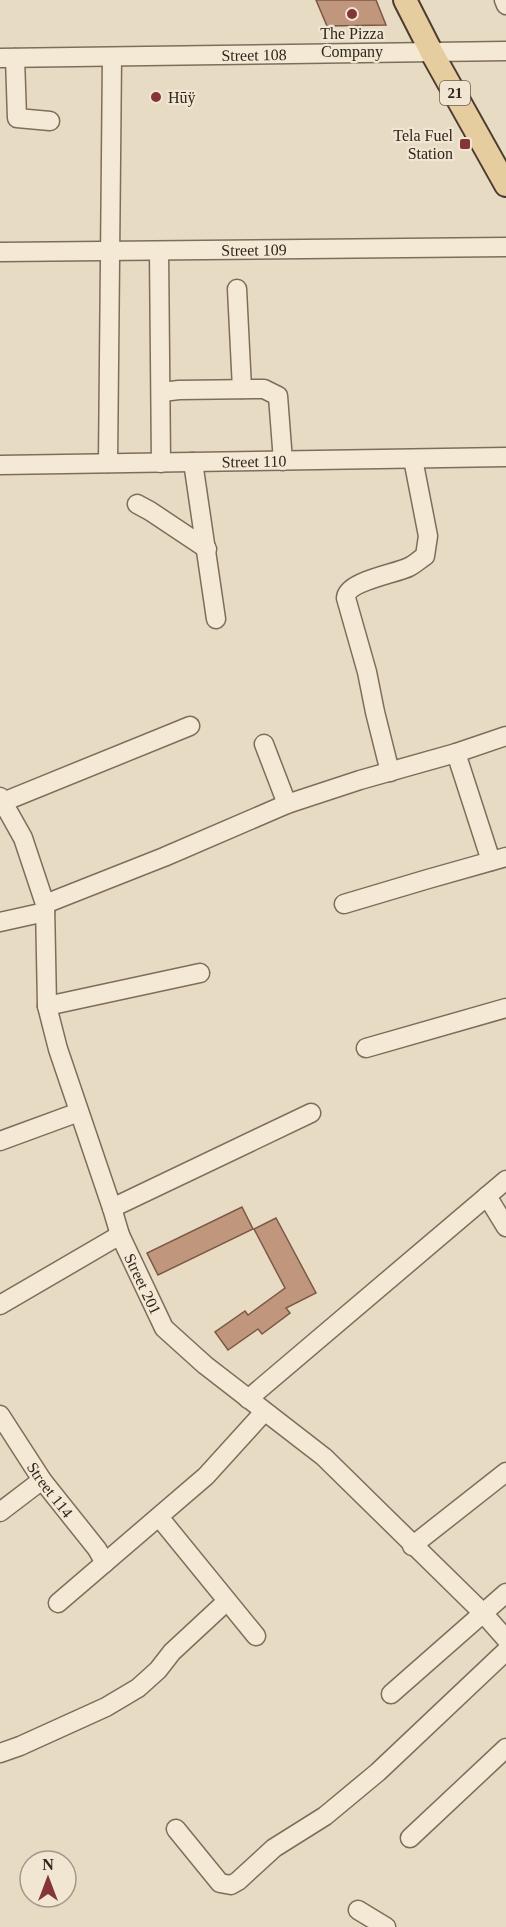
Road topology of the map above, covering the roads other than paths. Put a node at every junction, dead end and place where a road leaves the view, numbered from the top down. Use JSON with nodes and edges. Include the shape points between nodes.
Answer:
{"nodes":[{"id":1,"x":405,"y":0,"type":"edge"},
{"id":2,"x":504,"y":0,"type":"edge"},
{"id":3,"x":506,"y":5,"type":"edge"},
{"id":4,"x":506,"y":51,"type":"edge"},
{"id":5,"x":432,"y":53,"type":"junction"},
{"id":6,"x":112,"y":57,"type":"junction"},
{"id":7,"x":8,"y":58,"type":"edge"},
{"id":8,"x":50,"y":121,"type":"dead end"},
{"id":9,"x":506,"y":185,"type":"edge"},
{"id":10,"x":506,"y":247,"type":"edge"},
{"id":11,"x":159,"y":250,"type":"junction"},
{"id":12,"x":110,"y":251,"type":"junction"},
{"id":13,"x":0,"y":252,"type":"edge"},
{"id":14,"x":237,"y":289,"type":"dead end"},
{"id":15,"x":242,"y":389,"type":"junction"},
{"id":16,"x":162,"y":392,"type":"junction"},
{"id":17,"x":506,"y":457,"type":"edge"},
{"id":18,"x":413,"y":459,"type":"junction"},
{"id":19,"x":283,"y":461,"type":"junction"},
{"id":20,"x":193,"y":462,"type":"junction"},
{"id":21,"x":108,"y":463,"type":"junction"},
{"id":22,"x":161,"y":463,"type":"junction"},
{"id":23,"x":0,"y":465,"type":"edge"},
{"id":24,"x":137,"y":504,"type":"dead end"},
{"id":25,"x":207,"y":549,"type":"junction"},
{"id":26,"x":216,"y":619,"type":"dead end"},
{"id":27,"x":190,"y":726,"type":"dead end"},
{"id":28,"x":506,"y":736,"type":"edge"},
{"id":29,"x":264,"y":744,"type":"dead end"},
{"id":30,"x":456,"y":753,"type":"junction"},
{"id":31,"x":390,"y":772,"type":"junction"},
{"id":32,"x":1,"y":800,"type":"edge"},
{"id":33,"x":287,"y":804,"type":"junction"},
{"id":34,"x":499,"y":859,"type":"edge"},
{"id":35,"x":344,"y":904,"type":"dead end"},
{"id":36,"x":45,"y":908,"type":"junction"},
{"id":37,"x":0,"y":922,"type":"edge"},
{"id":38,"x":200,"y":973,"type":"dead end"},
{"id":39,"x":47,"y":1006,"type":"junction"},
{"id":40,"x":506,"y":1008,"type":"edge"},
{"id":41,"x":366,"y":1048,"type":"dead end"},
{"id":42,"x":79,"y":1112,"type":"junction"},
{"id":43,"x":311,"y":1113,"type":"dead end"},
{"id":44,"x":0,"y":1141,"type":"edge"},
{"id":45,"x":506,"y":1180,"type":"edge"},
{"id":46,"x":487,"y":1196,"type":"junction"},
{"id":47,"x":112,"y":1208,"type":"junction"},
{"id":48,"x":506,"y":1227,"type":"edge"},
{"id":49,"x":120,"y":1235,"type":"junction"},
{"id":50,"x":0,"y":1305,"type":"edge"},
{"id":51,"x":248,"y":1399,"type":"junction"},
{"id":52,"x":264,"y":1412,"type":"junction"},
{"id":53,"x":0,"y":1415,"type":"edge"},
{"id":54,"x":506,"y":1472,"type":"edge"},
{"id":55,"x":42,"y":1480,"type":"junction"},
{"id":56,"x":0,"y":1512,"type":"edge"},
{"id":57,"x":159,"y":1517,"type":"junction"},
{"id":58,"x":412,"y":1546,"type":"junction"},
{"id":59,"x":105,"y":1563,"type":"junction"},
{"id":60,"x":506,"y":1593,"type":"edge"},
{"id":61,"x":227,"y":1601,"type":"junction"},
{"id":62,"x":58,"y":1603,"type":"dead end"},
{"id":63,"x":483,"y":1613,"type":"junction"},
{"id":64,"x":256,"y":1636,"type":"dead end"},
{"id":65,"x":506,"y":1639,"type":"edge"},
{"id":66,"x":506,"y":1651,"type":"edge"},
{"id":67,"x":391,"y":1694,"type":"dead end"},
{"id":68,"x":506,"y":1748,"type":"edge"},
{"id":69,"x":0,"y":1753,"type":"edge"},
{"id":70,"x":176,"y":1829,"type":"dead end"},
{"id":71,"x":410,"y":1838,"type":"dead end"},
{"id":72,"x":358,"y":1910,"type":"dead end"},
{"id":73,"x":386,"y":1927,"type":"edge"}],
"edges":[{"from":1,"to":5,"type":"main road","number":"21"},
{"from":2,"to":3,"type":"street"},
{"from":4,"to":5,"type":"street","name":"Street 108"},
{"from":5,"to":6,"type":"street","name":"Street 108"},
{"from":5,"to":9,"type":"main road","number":"21"},
{"from":6,"to":7,"type":"street","name":"Street 108"},
{"from":6,"to":12,"type":"street"},
{"from":7,"to":8,"type":"street","via":[[16,118]]},
{"from":10,"to":11,"type":"street","name":"Street 109"},
{"from":11,"to":12,"type":"street","name":"Street 109"},
{"from":11,"to":16,"type":"street"},
{"from":12,"to":13,"type":"street","name":"Street 109"},
{"from":12,"to":21,"type":"street"},
{"from":14,"to":15,"type":"street"},
{"from":15,"to":16,"type":"street"},
{"from":15,"to":19,"type":"street","via":[[264,389],[278,396]]},
{"from":16,"to":22,"type":"street"},
{"from":17,"to":18,"type":"street","name":"Street 110"},
{"from":18,"to":19,"type":"street","name":"Street 110"},
{"from":18,"to":31,"type":"street","via":[[428,536],[425,556],[410,567],[368,580],[346,593]]},
{"from":19,"to":20,"type":"street","name":"Street 110"},
{"from":20,"to":22,"type":"street","name":"Street 110"},
{"from":20,"to":25,"type":"street"},
{"from":21,"to":22,"type":"street","name":"Street 110"},
{"from":21,"to":23,"type":"street","name":"Street 110"},
{"from":24,"to":25,"type":"street"},
{"from":25,"to":26,"type":"street"},
{"from":27,"to":32,"type":"street"},
{"from":28,"to":30,"type":"street"},
{"from":29,"to":33,"type":"street"},
{"from":30,"to":31,"type":"street"},
{"from":30,"to":34,"type":"street"},
{"from":31,"to":33,"type":"street"},
{"from":32,"to":36,"type":"street","name":"Street 201","via":[[23,837]]},
{"from":33,"to":36,"type":"street"},
{"from":34,"to":35,"type":"street"},
{"from":36,"to":37,"type":"street"},
{"from":36,"to":39,"type":"street","name":"Street 201"},
{"from":38,"to":39,"type":"street"},
{"from":39,"to":42,"type":"street","name":"Street 201"},
{"from":40,"to":41,"type":"street"},
{"from":42,"to":44,"type":"street"},
{"from":42,"to":47,"type":"street","name":"Street 201"},
{"from":43,"to":47,"type":"street"},
{"from":45,"to":46,"type":"street"},
{"from":46,"to":48,"type":"street"},
{"from":46,"to":51,"type":"street"},
{"from":47,"to":49,"type":"street","name":"Street 201"},
{"from":49,"to":50,"type":"street"},
{"from":49,"to":51,"type":"street","name":"Street 201","via":[[164,1328]]},
{"from":51,"to":52,"type":"street","name":"Street 201"},
{"from":52,"to":57,"type":"street","via":[[206,1476]]},
{"from":52,"to":58,"type":"street","name":"Street 201","via":[[324,1457]]},
{"from":53,"to":55,"type":"street","name":"Street 114"},
{"from":54,"to":58,"type":"street"},
{"from":55,"to":56,"type":"street"},
{"from":55,"to":59,"type":"street","name":"Street 114"},
{"from":57,"to":59,"type":"street"},
{"from":57,"to":61,"type":"street"},
{"from":58,"to":63,"type":"street","name":"Street 201"},
{"from":59,"to":62,"type":"street"},
{"from":60,"to":63,"type":"street"},
{"from":61,"to":64,"type":"street"},
{"from":61,"to":69,"type":"street","via":[[138,1688],[106,1707]]},
{"from":63,"to":65,"type":"street","name":"Street 201"},
{"from":63,"to":67,"type":"street"},
{"from":66,"to":70,"type":"street","via":[[378,1772],[325,1816],[274,1848],[231,1885],[220,1882]]},
{"from":68,"to":71,"type":"street"},
{"from":72,"to":73,"type":"street"}]}
